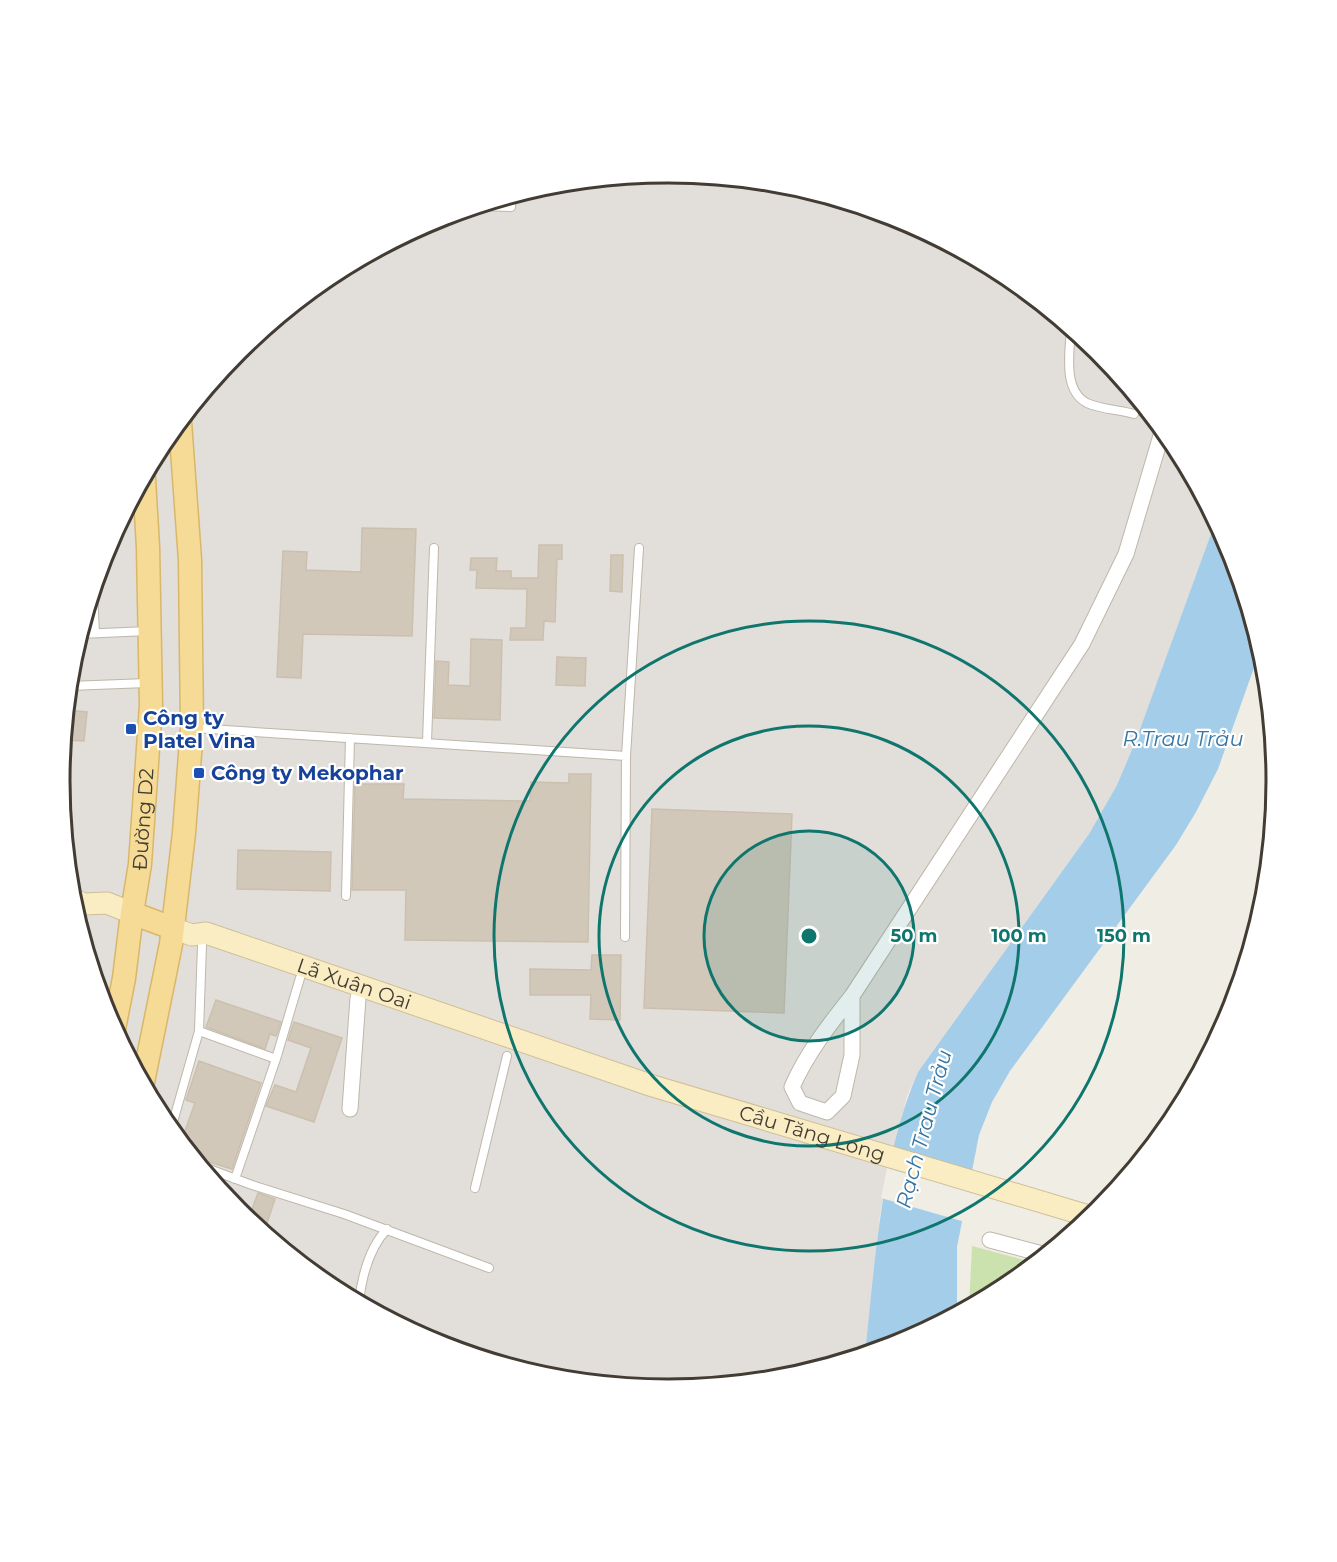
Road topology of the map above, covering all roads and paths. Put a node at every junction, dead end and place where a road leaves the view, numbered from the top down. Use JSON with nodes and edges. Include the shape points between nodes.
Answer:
{"nodes":[{"id":1,"x":1070,"y":338,"type":"edge"},
{"id":2,"x":1134,"y":414,"type":"dead end"},
{"id":3,"x":192,"y":420,"type":"edge"},
{"id":4,"x":181,"y":435,"type":"edge"},
{"id":5,"x":1160,"y":440,"type":"edge"},
{"id":6,"x":145,"y":493,"type":"edge"},
{"id":7,"x":134,"y":514,"type":"edge"},
{"id":8,"x":434,"y":548,"type":"dead end"},
{"id":9,"x":639,"y":548,"type":"dead end"},
{"id":10,"x":94,"y":615,"type":"edge"},
{"id":11,"x":149,"y":622,"type":"junction"},
{"id":12,"x":89,"y":633,"type":"edge"},
{"id":13,"x":95,"y":633,"type":"junction"},
{"id":14,"x":152,"y":683,"type":"junction"},
{"id":15,"x":79,"y":686,"type":"edge"},
{"id":16,"x":192,"y":700,"type":"junction"},
{"id":17,"x":192,"y":728,"type":"junction"},
{"id":18,"x":350,"y":738,"type":"junction"},
{"id":19,"x":427,"y":742,"type":"junction"},
{"id":20,"x":626,"y":756,"type":"junction"},
{"id":21,"x":346,"y":896,"type":"dead end"},
{"id":22,"x":83,"y":904,"type":"edge"},
{"id":23,"x":132,"y":913,"type":"junction"},
{"id":24,"x":172,"y":928,"type":"junction"},
{"id":25,"x":625,"y":937,"type":"dead end"},
{"id":26,"x":202,"y":945,"type":"dead end"},
{"id":27,"x":128,"y":954,"type":"junction"},
{"id":28,"x":168,"y":963,"type":"junction"},
{"id":29,"x":300,"y":978,"type":"dead end"},
{"id":30,"x":852,"y":996,"type":"junction"},
{"id":31,"x":111,"y":997,"type":"edge"},
{"id":32,"x":358,"y":998,"type":"dead end"},
{"id":33,"x":117,"y":1012,"type":"edge"},
{"id":34,"x":199,"y":1031,"type":"junction"},
{"id":35,"x":535,"y":1045,"type":"joint"},
{"id":36,"x":507,"y":1056,"type":"dead end"},
{"id":37,"x":276,"y":1059,"type":"junction"},
{"id":38,"x":146,"y":1070,"type":"edge"},
{"id":39,"x":152,"y":1081,"type":"edge"},
{"id":40,"x":350,"y":1109,"type":"dead end"},
{"id":41,"x":174,"y":1118,"type":"edge"},
{"id":42,"x":216,"y":1172,"type":"edge"},
{"id":43,"x":235,"y":1179,"type":"junction"},
{"id":44,"x":475,"y":1188,"type":"dead end"},
{"id":45,"x":1081,"y":1214,"type":"edge"},
{"id":46,"x":387,"y":1229,"type":"junction"},
{"id":47,"x":990,"y":1240,"type":"dead end"},
{"id":48,"x":1036,"y":1252,"type":"edge"},
{"id":49,"x":489,"y":1268,"type":"dead end"},
{"id":50,"x":361,"y":1294,"type":"edge"}],
"edges":[{"from":1,"to":2,"type":"lane","via":[[1072,385],[1079,396],[1088,403]]},
{"from":3,"to":16,"type":"main road","via":[[201,543],[203,681]]},
{"from":4,"to":16,"type":"main road","via":[[189,549]]},
{"from":5,"to":30,"type":"street","via":[[1126,554],[1082,644]]},
{"from":6,"to":11,"type":"main road","name":"Đường D2"},
{"from":7,"to":11,"type":"main road","name":"Đường D2","via":[[138,591]]},
{"from":8,"to":19,"type":"lane"},
{"from":9,"to":20,"type":"lane"},
{"from":10,"to":13,"type":"lane"},
{"from":11,"to":13,"type":"lane"},
{"from":11,"to":14,"type":"main road","name":"Đường D2"},
{"from":12,"to":13,"type":"lane"},
{"from":14,"to":15,"type":"lane"},
{"from":14,"to":23,"type":"main road","name":"Đường D2","via":[[140,864]]},
{"from":16,"to":17,"type":"main road"},
{"from":17,"to":18,"type":"lane"},
{"from":17,"to":24,"type":"main road"},
{"from":18,"to":19,"type":"lane"},
{"from":18,"to":21,"type":"lane"},
{"from":19,"to":20,"type":"lane"},
{"from":20,"to":25,"type":"lane"},
{"from":22,"to":23,"type":"main road","via":[[107,903]]},
{"from":23,"to":24,"type":"main road"},
{"from":23,"to":27,"type":"main road","name":"Đường D2"},
{"from":24,"to":28,"type":"main road"},
{"from":24,"to":35,"type":"main road","name":"Lã Xuân Oai","via":[[192,935],[206,933]]},
{"from":26,"to":34,"type":"lane"},
{"from":27,"to":31,"type":"main road","name":"Đường D2","via":[[116,975]]},
{"from":27,"to":33,"type":"main road","name":"Đường D2"},
{"from":28,"to":38,"type":"main road"},
{"from":28,"to":39,"type":"main road","via":[[172,984]]},
{"from":29,"to":37,"type":"lane"},
{"from":30,"to":30,"type":"street","via":[[800,1068],[792,1087],[800,1103],[827,1112],[843,1096],[852,1055]]},
{"from":32,"to":40,"type":"street"},
{"from":34,"to":37,"type":"lane"},
{"from":34,"to":41,"type":"lane"},
{"from":35,"to":45,"type":"main road","name":"Cầu Tăng Long","via":[[723,1108]]},
{"from":36,"to":44,"type":"lane"},
{"from":37,"to":43,"type":"lane"},
{"from":42,"to":43,"type":"lane"},
{"from":43,"to":46,"type":"lane"},
{"from":46,"to":49,"type":"lane"},
{"from":46,"to":50,"type":"lane","via":[[370,1254]]},
{"from":47,"to":48,"type":"street"}]}
